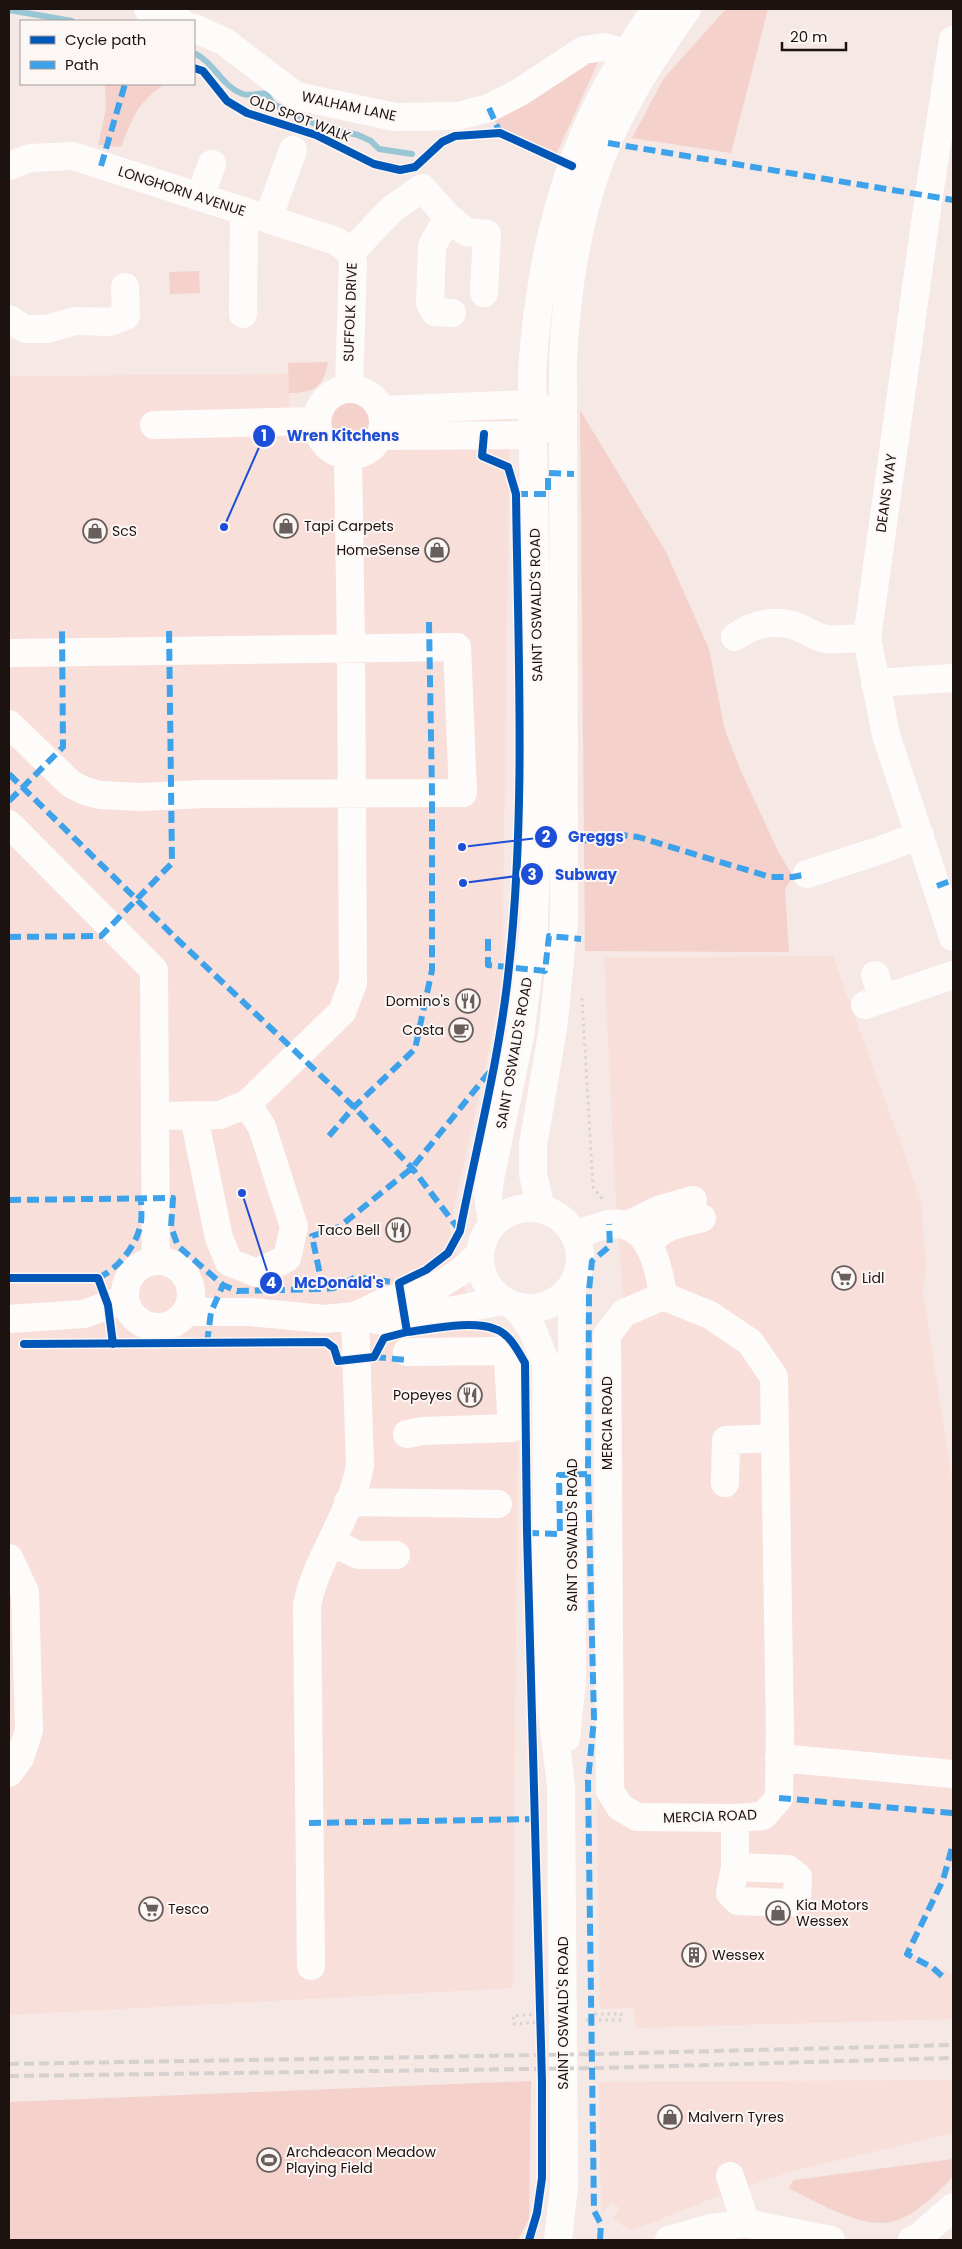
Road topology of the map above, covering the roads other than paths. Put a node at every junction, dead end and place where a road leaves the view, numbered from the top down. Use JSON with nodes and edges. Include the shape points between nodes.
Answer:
{"nodes":[{"id":1,"x":148,"y":9,"type":"edge"},
{"id":2,"x":656,"y":9,"type":"edge"},
{"id":3,"x":687,"y":9,"type":"edge"},
{"id":4,"x":177,"y":20,"type":"edge"},
{"id":5,"x":195,"y":28,"type":"edge"},
{"id":6,"x":953,"y":40,"type":"edge"},
{"id":7,"x":626,"y":54,"type":"junction"},
{"id":8,"x":293,"y":150,"type":"dead end"},
{"id":9,"x":10,"y":161,"type":"edge"},
{"id":10,"x":212,"y":164,"type":"dead end"},
{"id":11,"x":200,"y":196,"type":"junction"},
{"id":12,"x":256,"y":215,"type":"junction"},
{"id":13,"x":448,"y":217,"type":"junction"},
{"id":14,"x":350,"y":252,"type":"junction"},
{"id":15,"x":125,"y":287,"type":"dead end"},
{"id":16,"x":484,"y":293,"type":"dead end"},
{"id":17,"x":452,"y":313,"type":"dead end"},
{"id":18,"x":243,"y":314,"type":"dead end"},
{"id":19,"x":9,"y":319,"type":"edge"},
{"id":20,"x":349,"y":388,"type":"junction"},
{"id":21,"x":532,"y":404,"type":"junction"},
{"id":22,"x":563,"y":418,"type":"junction"},
{"id":23,"x":316,"y":421,"type":"junction"},
{"id":24,"x":380,"y":423,"type":"junction"},
{"id":25,"x":154,"y":425,"type":"dead end"},
{"id":26,"x":532,"y":435,"type":"junction"},
{"id":27,"x":348,"y":455,"type":"junction"},
{"id":28,"x":735,"y":637,"type":"dead end"},
{"id":29,"x":866,"y":638,"type":"junction"},
{"id":30,"x":351,"y":648,"type":"junction"},
{"id":31,"x":9,"y":653,"type":"edge"},
{"id":32,"x":953,"y":678,"type":"edge"},
{"id":33,"x":875,"y":683,"type":"junction"},
{"id":34,"x":9,"y":724,"type":"edge"},
{"id":35,"x":352,"y":795,"type":"junction"},
{"id":36,"x":9,"y":824,"type":"edge"},
{"id":37,"x":920,"y":835,"type":"junction"},
{"id":38,"x":807,"y":874,"type":"dead end"},
{"id":39,"x":953,"y":937,"type":"edge"},
{"id":40,"x":953,"y":975,"type":"edge"},
{"id":41,"x":874,"y":993,"type":"dead end"},
{"id":42,"x":247,"y":1104,"type":"junction"},
{"id":43,"x":156,"y":1116,"type":"junction"},
{"id":44,"x":194,"y":1117,"type":"junction"},
{"id":45,"x":541,"y":1208,"type":"junction"},
{"id":46,"x":492,"y":1223,"type":"junction"},
{"id":47,"x":628,"y":1225,"type":"junction"},
{"id":48,"x":575,"y":1235,"type":"junction"},
{"id":49,"x":648,"y":1244,"type":"junction"},
{"id":50,"x":479,"y":1255,"type":"junction"},
{"id":51,"x":156,"y":1260,"type":"junction"},
{"id":52,"x":189,"y":1281,"type":"junction"},
{"id":53,"x":572,"y":1285,"type":"junction"},
{"id":54,"x":663,"y":1296,"type":"junction"},
{"id":55,"x":125,"y":1299,"type":"junction"},
{"id":56,"x":509,"y":1304,"type":"junction"},
{"id":57,"x":186,"y":1312,"type":"junction"},
{"id":58,"x":250,"y":1312,"type":"junction"},
{"id":59,"x":356,"y":1316,"type":"junction"},
{"id":60,"x":9,"y":1319,"type":"edge"},
{"id":61,"x":406,"y":1352,"type":"dead end"},
{"id":62,"x":407,"y":1434,"type":"dead end"},
{"id":63,"x":775,"y":1438,"type":"junction"},
{"id":64,"x":725,"y":1482,"type":"dead end"},
{"id":65,"x":348,"y":1502,"type":"junction"},
{"id":66,"x":498,"y":1504,"type":"dead end"},
{"id":67,"x":330,"y":1542,"type":"junction"},
{"id":68,"x":396,"y":1555,"type":"dead end"},
{"id":69,"x":9,"y":1558,"type":"edge"},
{"id":70,"x":780,"y":1758,"type":"junction"},
{"id":71,"x":9,"y":1773,"type":"edge"},
{"id":72,"x":953,"y":1774,"type":"edge"},
{"id":73,"x":561,"y":1785,"type":"junction"},
{"id":74,"x":735,"y":1818,"type":"junction"},
{"id":75,"x":735,"y":1867,"type":"dead end"},
{"id":76,"x":311,"y":1966,"type":"dead end"},
{"id":77,"x":730,"y":2176,"type":"dead end"},
{"id":78,"x":953,"y":2207,"type":"edge"},
{"id":79,"x":746,"y":2223,"type":"junction"},
{"id":80,"x":558,"y":2240,"type":"edge"},
{"id":81,"x":669,"y":2240,"type":"edge"},
{"id":82,"x":831,"y":2240,"type":"edge"},
{"id":83,"x":912,"y":2240,"type":"edge"}],
"edges":[{"from":1,"to":4,"type":"street"},
{"from":2,"to":7,"type":"street","name":"SAINT OSWALD'S ROAD"},
{"from":3,"to":22,"type":"street","name":"SAINT OSWALD'S ROAD","via":[[647,66],[595,173],[578,234],[566,303]]},
{"from":5,"to":7,"type":"street","name":"WALHAM LANE","via":[[225,42],[296,96],[395,117],[458,116],[489,108],[584,50],[605,47]]},
{"from":6,"to":29,"type":"street","name":"DEANS WAY"},
{"from":7,"to":21,"type":"street","name":"SAINT OSWALD'S ROAD","via":[[600,100],[572,166],[552,234],[534,340]]},
{"from":8,"to":12,"type":"street"},
{"from":9,"to":11,"type":"street","name":"LONGHORN AVENUE","via":[[73,156]]},
{"from":10,"to":11,"type":"street"},
{"from":11,"to":12,"type":"street","name":"LONGHORN AVENUE"},
{"from":12,"to":14,"type":"street","name":"LONGHORN AVENUE","via":[[336,241]]},
{"from":12,"to":18,"type":"street"},
{"from":13,"to":14,"type":"street","name":"SUFFOLK DRIVE","via":[[422,188],[392,209]]},
{"from":13,"to":16,"type":"street","via":[[466,232],[487,234]]},
{"from":13,"to":17,"type":"street","via":[[432,246],[430,303],[435,312]]},
{"from":14,"to":20,"type":"street","name":"SUFFOLK DRIVE","via":[[353,262]]},
{"from":15,"to":19,"type":"street","via":[[126,316],[110,322],[75,321],[47,329],[25,329]]},
{"from":20,"to":23,"type":"street","via":[[339,390],[323,402]]},
{"from":20,"to":24,"type":"street","via":[[368,394]]},
{"from":21,"to":22,"type":"street"},
{"from":21,"to":24,"type":"street"},
{"from":21,"to":26,"type":"street","name":"SAINT OSWALD'S ROAD"},
{"from":22,"to":26,"type":"street"},
{"from":22,"to":45,"type":"street","name":"SAINT OSWALD'S ROAD","via":[[564,921],[554,1028],[533,1145],[533,1174]]},
{"from":23,"to":25,"type":"street"},
{"from":23,"to":27,"type":"street","via":[[322,440],[338,453]]},
{"from":24,"to":26,"type":"street"},
{"from":24,"to":27,"type":"street","via":[[367,450]]},
{"from":26,"to":46,"type":"street","name":"SAINT OSWALD'S ROAD","via":[[538,767],[534,909],[520,1036],[490,1179],[488,1196]]},
{"from":27,"to":30,"type":"street"},
{"from":28,"to":29,"type":"street","via":[[762,623],[780,623],[798,626],[827,639]]},
{"from":29,"to":33,"type":"street","name":"DEANS WAY"},
{"from":30,"to":31,"type":"street"},
{"from":30,"to":35,"type":"street"},
{"from":30,"to":35,"type":"street","via":[[457,646],[463,793]]},
{"from":32,"to":33,"type":"street"},
{"from":33,"to":37,"type":"street","name":"DEANS WAY","via":[[886,735]]},
{"from":34,"to":35,"type":"street","via":[[71,784],[100,795]]},
{"from":35,"to":42,"type":"street","via":[[353,982],[342,1012]]},
{"from":36,"to":43,"type":"street","via":[[154,970]]},
{"from":37,"to":38,"type":"street"},
{"from":37,"to":39,"type":"street","name":"DEANS WAY"},
{"from":40,"to":41,"type":"street"},
{"from":42,"to":44,"type":"street","via":[[220,1115]]},
{"from":42,"to":44,"type":"street","via":[[262,1127],[294,1227],[278,1246],[238,1260],[224,1249],[219,1238]]},
{"from":43,"to":44,"type":"street"},
{"from":43,"to":51,"type":"street"},
{"from":45,"to":46,"type":"street","via":[[510,1211]]},
{"from":45,"to":48,"type":"street","via":[[556,1214]]},
{"from":46,"to":50,"type":"street","via":[[484,1234]]},
{"from":47,"to":48,"type":"street","via":[[609,1224]]},
{"from":47,"to":49,"type":"street"},
{"from":47,"to":49,"type":"street","via":[[658,1210],[698,1209],[656,1233]]},
{"from":48,"to":53,"type":"street","via":[[580,1252],[579,1270]]},
{"from":49,"to":54,"type":"street","via":[[659,1270]]},
{"from":50,"to":56,"type":"street","via":[[483,1279],[494,1294]]},
{"from":50,"to":59,"type":"street","via":[[441,1284],[387,1301]]},
{"from":51,"to":52,"type":"street","via":[[180,1267]]},
{"from":51,"to":55,"type":"street","via":[[136,1268],[125,1288]]},
{"from":52,"to":57,"type":"street","via":[[191,1301]]},
{"from":52,"to":58,"type":"street"},
{"from":53,"to":56,"type":"street","via":[[562,1297],[544,1307],[532,1309]]},
{"from":53,"to":73,"type":"street","name":"SAINT OSWALD'S ROAD","via":[[572,1680]]},
{"from":54,"to":63,"type":"street","name":"MERCIA ROAD","via":[[710,1316],[750,1342],[774,1377]]},
{"from":54,"to":74,"type":"street","name":"MERCIA ROAD","via":[[624,1313],[606,1335],[610,1791],[620,1807],[637,1817]]},
{"from":55,"to":57,"type":"street","via":[[129,1311],[147,1326],[167,1326]]},
{"from":55,"to":60,"type":"street","via":[[84,1314]]},
{"from":56,"to":59,"type":"street","via":[[388,1322]]},
{"from":56,"to":73,"type":"street","name":"SAINT OSWALD'S ROAD","via":[[532,1329],[546,1362],[548,1679]]},
{"from":57,"to":58,"type":"street"},
{"from":58,"to":59,"type":"street","via":[[324,1319]]},
{"from":59,"to":65,"type":"street","via":[[360,1464]]},
{"from":61,"to":62,"type":"street","via":[[503,1351],[508,1361],[512,1428]]},
{"from":63,"to":64,"type":"street","via":[[726,1440]]},
{"from":63,"to":70,"type":"street","name":"MERCIA ROAD"},
{"from":65,"to":66,"type":"street"},
{"from":65,"to":67,"type":"street"},
{"from":67,"to":68,"type":"street","via":[[358,1555]]},
{"from":67,"to":76,"type":"street","via":[[311,1586],[306,1623]]},
{"from":69,"to":71,"type":"street","via":[[25,1592],[29,1730],[20,1758]]},
{"from":70,"to":72,"type":"street"},
{"from":70,"to":74,"type":"street","name":"MERCIA ROAD","via":[[779,1798],[763,1816]]},
{"from":73,"to":80,"type":"street","name":"SAINT OSWALD'S ROAD","via":[[564,2187]]},
{"from":74,"to":75,"type":"street"},
{"from":77,"to":79,"type":"street"},
{"from":78,"to":83,"type":"street"},
{"from":79,"to":81,"type":"street","via":[[711,2228]]},
{"from":79,"to":82,"type":"street"}]}
